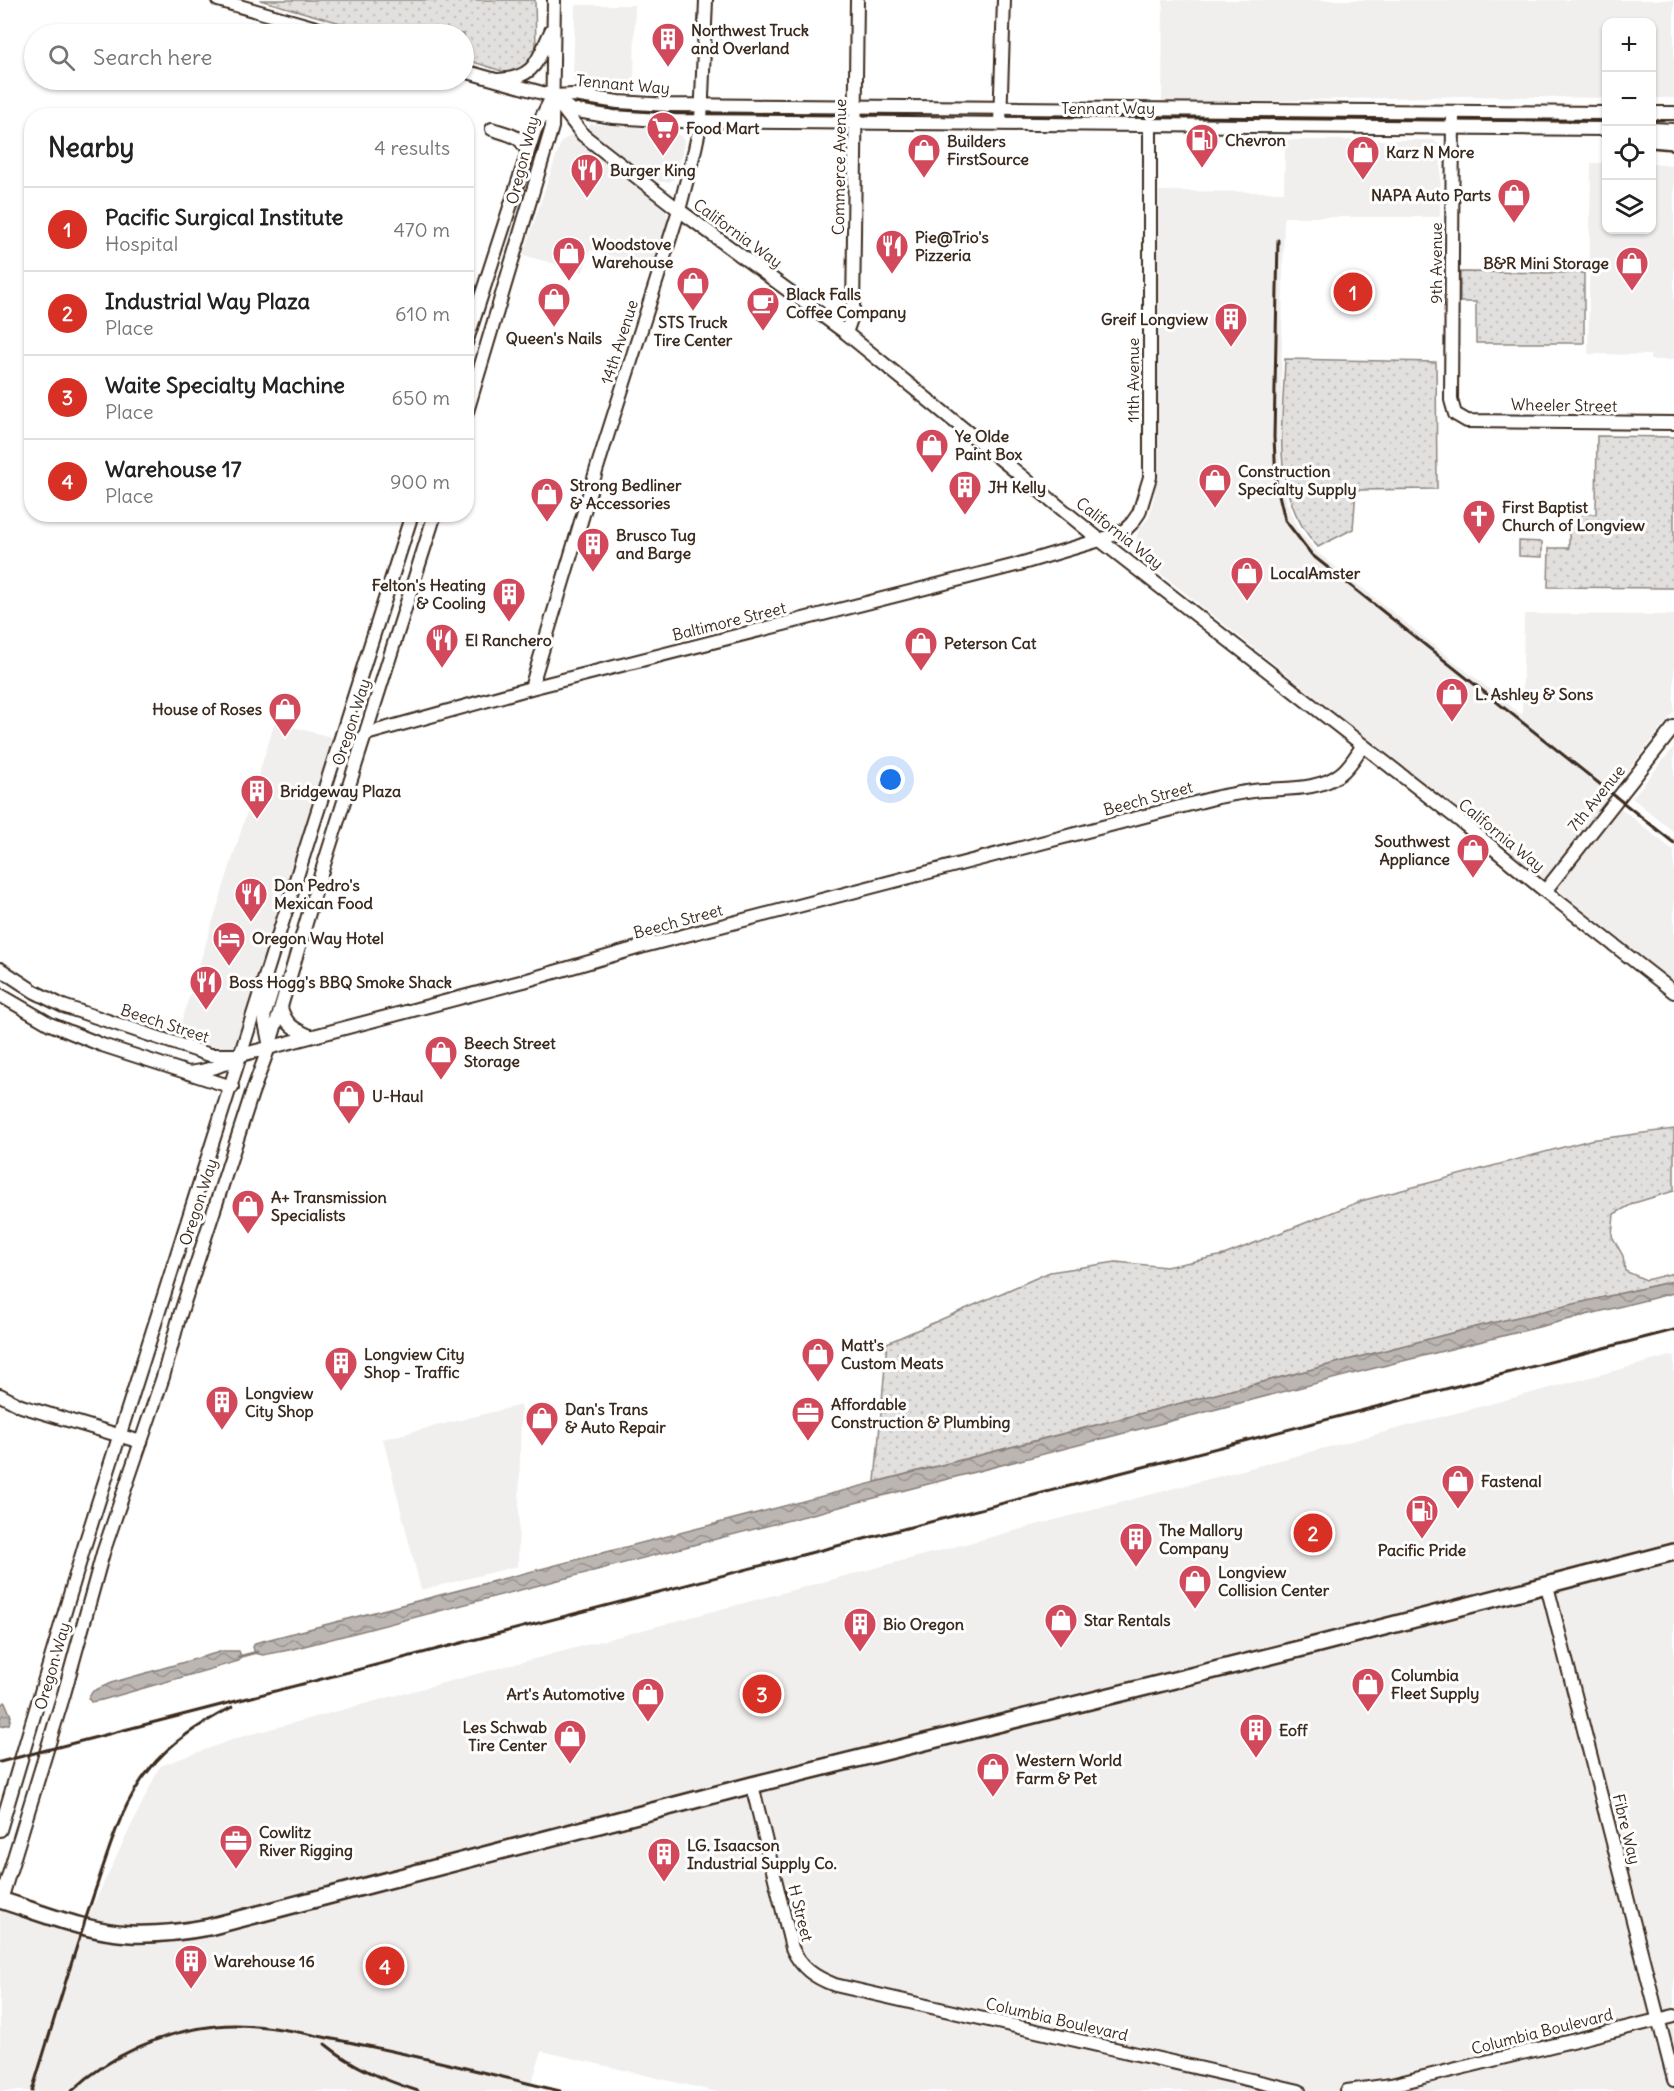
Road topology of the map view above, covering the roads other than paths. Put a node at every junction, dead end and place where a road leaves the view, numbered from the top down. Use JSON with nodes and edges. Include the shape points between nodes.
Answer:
{"nodes":[{"id":1,"x":218,"y":0,"type":"edge"},
{"id":2,"x":554,"y":0,"type":"edge"},
{"id":3,"x":706,"y":0,"type":"edge"},
{"id":4,"x":857,"y":0,"type":"edge"},
{"id":5,"x":1004,"y":0,"type":"edge"},
{"id":6,"x":302,"y":24,"type":"edge"},
{"id":7,"x":554,"y":25,"type":"junction"},
{"id":8,"x":474,"y":73,"type":"edge"},
{"id":9,"x":498,"y":80,"type":"junction"},
{"id":10,"x":553,"y":96,"type":"junction"},
{"id":11,"x":702,"y":105,"type":"junction"},
{"id":12,"x":856,"y":106,"type":"junction"},
{"id":13,"x":1000,"y":108,"type":"junction"},
{"id":14,"x":1453,"y":112,"type":"junction"},
{"id":15,"x":1602,"y":112,"type":"edge"},
{"id":16,"x":1656,"y":113,"type":"edge"},
{"id":17,"x":1674,"y":113,"type":"edge"},
{"id":18,"x":701,"y":120,"type":"junction"},
{"id":19,"x":856,"y":122,"type":"junction"},
{"id":20,"x":1000,"y":123,"type":"junction"},
{"id":21,"x":1150,"y":124,"type":"junction"},
{"id":22,"x":1453,"y":127,"type":"junction"},
{"id":23,"x":492,"y":129,"type":"dead end"},
{"id":24,"x":1602,"y":129,"type":"edge"},
{"id":25,"x":1656,"y":129,"type":"edge"},
{"id":26,"x":1674,"y":130,"type":"edge"},
{"id":27,"x":1656,"y":139,"type":"edge"},
{"id":28,"x":1674,"y":141,"type":"edge"},
{"id":29,"x":527,"y":154,"type":"junction"},
{"id":30,"x":679,"y":210,"type":"junction"},
{"id":31,"x":474,"y":318,"type":"edge"},
{"id":32,"x":846,"y":333,"type":"junction"},
{"id":33,"x":474,"y":388,"type":"edge"},
{"id":34,"x":1455,"y":414,"type":"joint"},
{"id":35,"x":1674,"y":423,"type":"edge"},
{"id":36,"x":409,"y":522,"type":"edge"},
{"id":37,"x":432,"y":522,"type":"edge"},
{"id":38,"x":1100,"y":540,"type":"junction"},
{"id":39,"x":531,"y":688,"type":"junction"},
{"id":40,"x":1674,"y":727,"type":"edge"},
{"id":41,"x":366,"y":734,"type":"junction"},
{"id":42,"x":1363,"y":746,"type":"junction"},
{"id":43,"x":1545,"y":891,"type":"junction"},
{"id":44,"x":0,"y":969,"type":"edge"},
{"id":45,"x":266,"y":977,"type":"junction"},
{"id":46,"x":1674,"y":992,"type":"edge"},
{"id":47,"x":0,"y":995,"type":"edge"},
{"id":48,"x":281,"y":1008,"type":"junction"},
{"id":49,"x":310,"y":1036,"type":"junction"},
{"id":50,"x":269,"y":1047,"type":"junction"},
{"id":51,"x":241,"y":1055,"type":"junction"},
{"id":52,"x":185,"y":1073,"type":"junction"},
{"id":53,"x":232,"y":1087,"type":"junction"},
{"id":54,"x":0,"y":1395,"type":"edge"},
{"id":55,"x":120,"y":1435,"type":"junction"},
{"id":56,"x":141,"y":1442,"type":"junction"},
{"id":57,"x":1674,"y":1552,"type":"edge"},
{"id":58,"x":1547,"y":1586,"type":"junction"},
{"id":59,"x":752,"y":1785,"type":"junction"},
{"id":60,"x":0,"y":1830,"type":"edge"},
{"id":61,"x":0,"y":1901,"type":"edge"},
{"id":62,"x":810,"y":1973,"type":"joint"},
{"id":63,"x":1674,"y":2016,"type":"edge"},
{"id":64,"x":1659,"y":2019,"type":"junction"},
{"id":65,"x":1674,"y":2080,"type":"edge"},
{"id":66,"x":1299,"y":2091,"type":"edge"},
{"id":67,"x":1347,"y":2091,"type":"edge"}],
"edges":[{"from":1,"to":6,"type":"street"},
{"from":2,"to":7,"type":"street"},
{"from":3,"to":11,"type":"street","name":"14th Avenue"},
{"from":4,"to":12,"type":"street","name":"Commerce Avenue"},
{"from":5,"to":13,"type":"street"},
{"from":7,"to":9,"type":"street","via":[[534,68],[520,77]]},
{"from":7,"to":10,"type":"street"},
{"from":8,"to":9,"type":"street"},
{"from":9,"to":10,"type":"street"},
{"from":10,"to":11,"type":"street","name":"Tennant Way"},
{"from":10,"to":18,"type":"street","name":"Tennant Way","via":[[571,110],[613,117]]},
{"from":10,"to":29,"type":"street","name":"Oregon Way"},
{"from":10,"to":30,"type":"street","name":"California Way","via":[[583,135]]},
{"from":10,"to":33,"type":"street","name":"Oregon Way","via":[[552,127]]},
{"from":11,"to":12,"type":"street","name":"Tennant Way"},
{"from":11,"to":18,"type":"street","name":"14th Avenue"},
{"from":12,"to":13,"type":"street","name":"Tennant Way"},
{"from":12,"to":19,"type":"street","name":"Commerce Avenue"},
{"from":13,"to":14,"type":"street","name":"Tennant Way"},
{"from":13,"to":20,"type":"street"},
{"from":14,"to":15,"type":"street","name":"Tennant Way"},
{"from":14,"to":22,"type":"street","name":"9th Avenue"},
{"from":16,"to":17,"type":"street"},
{"from":18,"to":19,"type":"street","name":"Tennant Way"},
{"from":18,"to":30,"type":"street","name":"14th Avenue"},
{"from":19,"to":20,"type":"street","name":"Tennant Way"},
{"from":19,"to":32,"type":"street","name":"Commerce Avenue","via":[[853,313]]},
{"from":20,"to":21,"type":"street","name":"Tennant Way"},
{"from":21,"to":22,"type":"street","name":"Tennant Way"},
{"from":21,"to":38,"type":"street","name":"11th Avenue","via":[[1150,477],[1132,523],[1125,531]]},
{"from":22,"to":24,"type":"street","name":"Tennant Way"},
{"from":22,"to":34,"type":"street","name":"9th Avenue","via":[[1451,400]]},
{"from":23,"to":29,"type":"street","via":[[518,138]]},
{"from":25,"to":26,"type":"street"},
{"from":27,"to":28,"type":"highway"},
{"from":29,"to":31,"type":"street","name":"Oregon Way"},
{"from":30,"to":32,"type":"street","name":"California Way"},
{"from":30,"to":39,"type":"street","name":"14th Avenue"},
{"from":32,"to":38,"type":"street","name":"California Way"},
{"from":34,"to":35,"type":"street","name":"Wheeler Street","via":[[1467,421]]},
{"from":36,"to":45,"type":"street","name":"Oregon Way"},
{"from":37,"to":41,"type":"street","name":"Oregon Way"},
{"from":38,"to":39,"type":"street","name":"Baltimore Street","via":[[1016,565]]},
{"from":38,"to":42,"type":"street","name":"California Way"},
{"from":39,"to":41,"type":"street","name":"Baltimore Street"},
{"from":40,"to":43,"type":"street","name":"7th Avenue"},
{"from":41,"to":48,"type":"street","name":"Oregon Way"},
{"from":42,"to":43,"type":"street","name":"California Way"},
{"from":42,"to":49,"type":"street","name":"Beech Street","via":[[1338,776],[1319,783],[1218,797]]},
{"from":43,"to":46,"type":"street","name":"California Way"},
{"from":44,"to":51,"type":"street","name":"Beech Street","via":[[63,1006],[210,1055]]},
{"from":45,"to":50,"type":"street","via":[[272,991],[264,1017]]},
{"from":45,"to":51,"type":"street","name":"Oregon Way"},
{"from":47,"to":52,"type":"street","via":[[50,1024]]},
{"from":48,"to":49,"type":"street","via":[[292,1028]]},
{"from":48,"to":50,"type":"street","name":"Oregon Way"},
{"from":49,"to":50,"type":"street","name":"Beech Street"},
{"from":50,"to":51,"type":"street","name":"Beech Street"},
{"from":50,"to":56,"type":"street","name":"Oregon Way"},
{"from":51,"to":52,"type":"street","via":[[201,1072]]},
{"from":51,"to":53,"type":"street","name":"Oregon Way"},
{"from":52,"to":53,"type":"street"},
{"from":53,"to":55,"type":"street","name":"Oregon Way"},
{"from":54,"to":55,"type":"street","via":[[21,1406]]},
{"from":55,"to":56,"type":"street"},
{"from":55,"to":60,"type":"street","name":"Oregon Way"},
{"from":56,"to":61,"type":"street","name":"Oregon Way","via":[[102,1553],[64,1694]]},
{"from":57,"to":58,"type":"highway"},
{"from":58,"to":59,"type":"highway"},
{"from":58,"to":64,"type":"street","name":"Fibre Way"},
{"from":59,"to":61,"type":"highway","via":[[180,1933],[106,1931]]},
{"from":59,"to":62,"type":"street","name":"H Street","via":[[792,1948]]},
{"from":62,"to":66,"type":"street","name":"Columbia Boulevard","via":[[835,1985]]},
{"from":63,"to":64,"type":"street","name":"Columbia Boulevard"},
{"from":64,"to":65,"type":"street","name":"Fibre Way"},
{"from":64,"to":67,"type":"street","name":"Columbia Boulevard","via":[[1391,2085]]}]}
